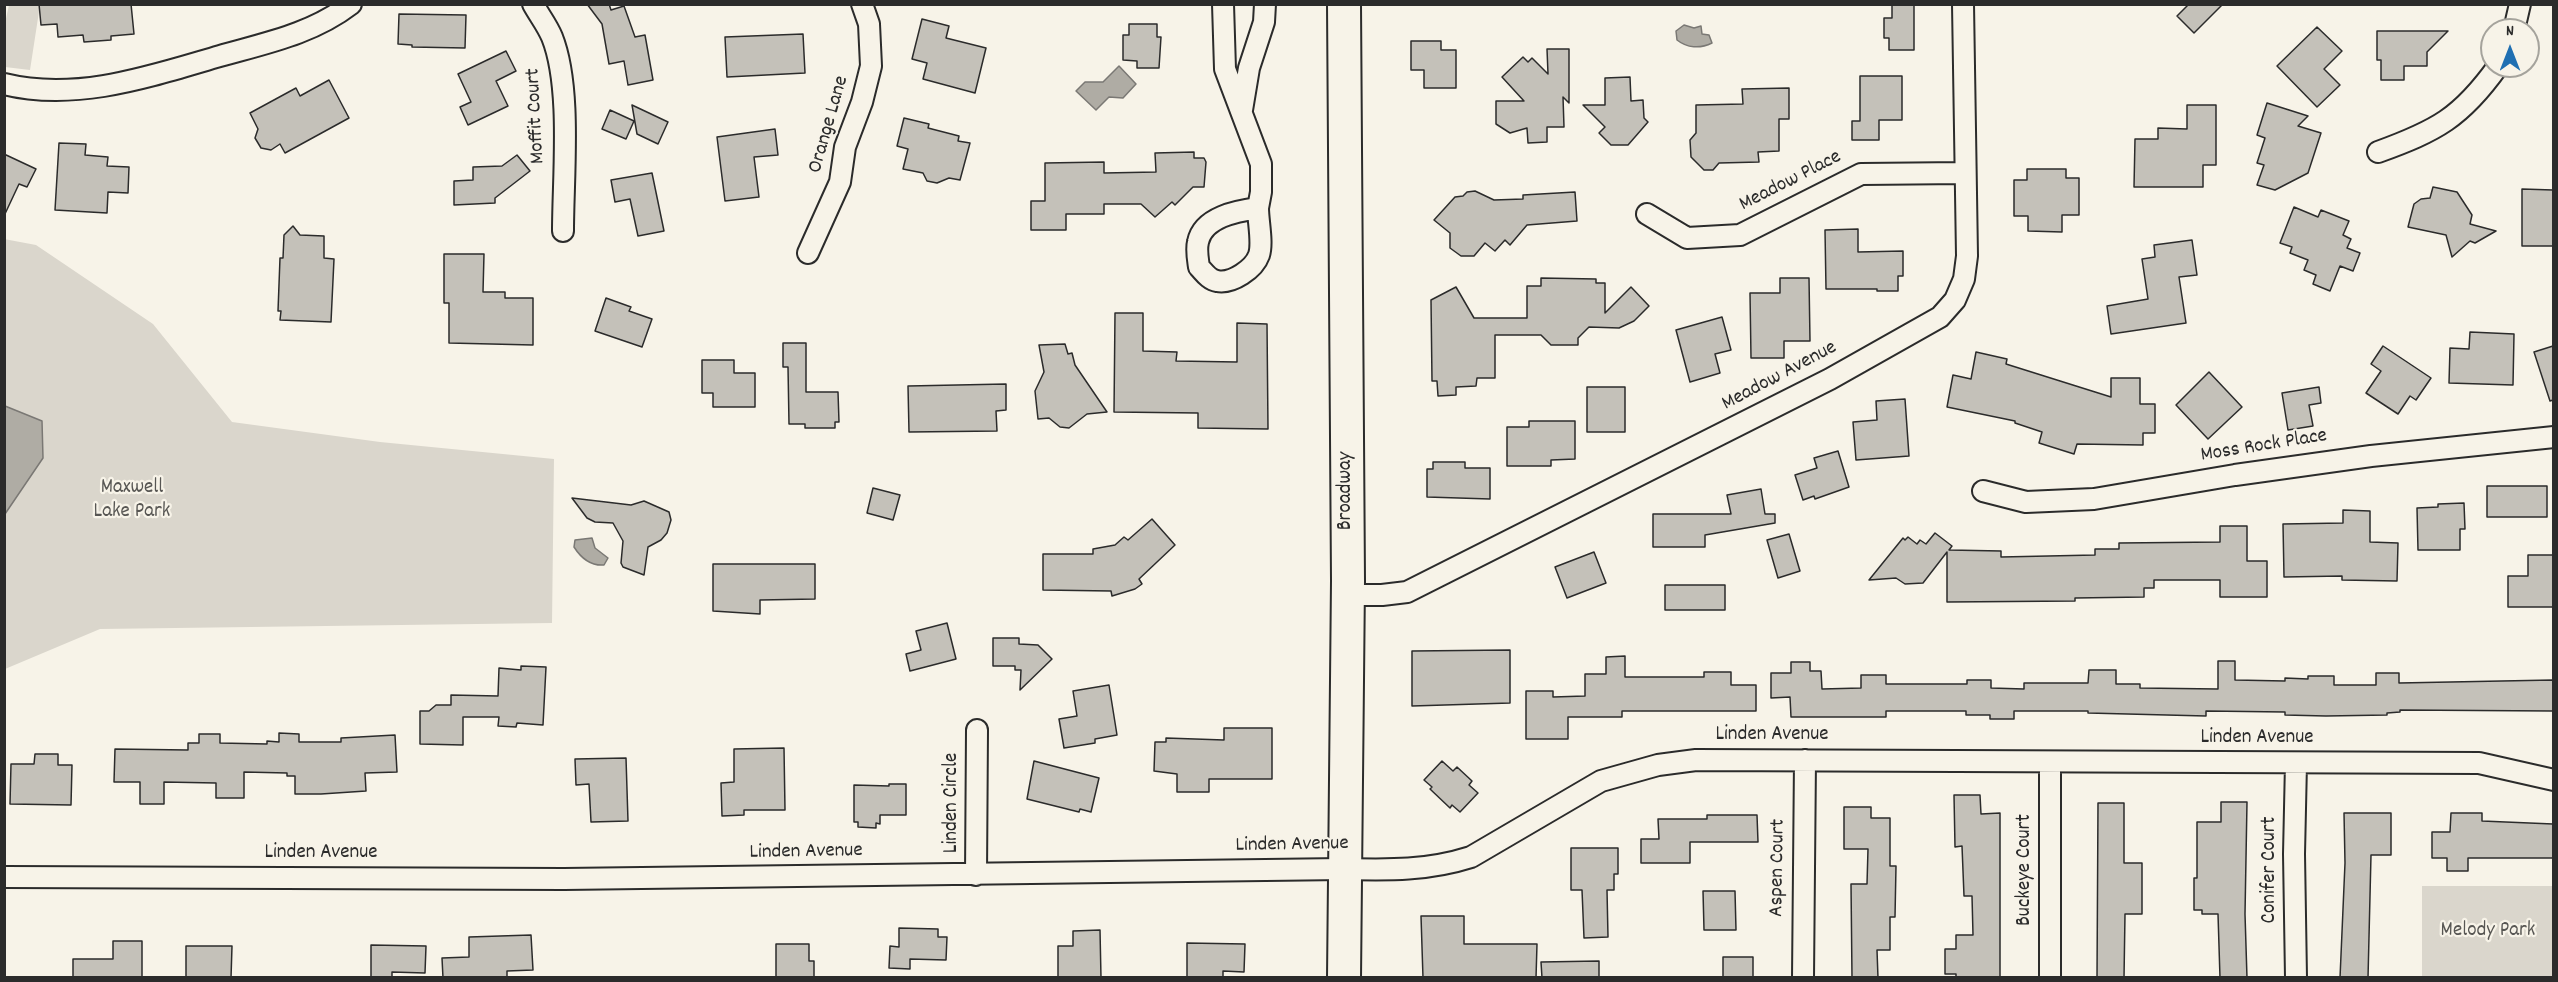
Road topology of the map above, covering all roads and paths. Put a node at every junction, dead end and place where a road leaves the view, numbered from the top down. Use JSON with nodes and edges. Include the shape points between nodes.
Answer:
{"nodes":[{"id":1,"x":351,"y":4,"type":"edge"},
{"id":2,"x":533,"y":4,"type":"edge"},
{"id":3,"x":862,"y":4,"type":"edge"},
{"id":4,"x":1223,"y":4,"type":"edge"},
{"id":5,"x":1265,"y":4,"type":"edge"},
{"id":6,"x":1344,"y":4,"type":"edge"},
{"id":7,"x":1963,"y":4,"type":"edge"},
{"id":8,"x":2489,"y":78,"type":"edge"},
{"id":9,"x":4,"y":84,"type":"edge"},
{"id":10,"x":1242,"y":110,"type":"junction"},
{"id":11,"x":2378,"y":152,"type":"dead end"},
{"id":12,"x":1965,"y":173,"type":"junction"},
{"id":13,"x":1258,"y":208,"type":"dead end"},
{"id":14,"x":1647,"y":214,"type":"dead end"},
{"id":15,"x":563,"y":231,"type":"dead end"},
{"id":16,"x":808,"y":253,"type":"dead end"},
{"id":17,"x":2553,"y":437,"type":"edge"},
{"id":18,"x":1983,"y":491,"type":"dead end"},
{"id":19,"x":1347,"y":594,"type":"junction"},
{"id":20,"x":977,"y":730,"type":"dead end"},
{"id":21,"x":1805,"y":760,"type":"junction"},
{"id":22,"x":2050,"y":763,"type":"junction"},
{"id":23,"x":2296,"y":763,"type":"junction"},
{"id":24,"x":2553,"y":780,"type":"edge"},
{"id":25,"x":1343,"y":869,"type":"junction"},
{"id":26,"x":976,"y":875,"type":"junction"},
{"id":27,"x":4,"y":877,"type":"edge"},
{"id":28,"x":1344,"y":978,"type":"edge"},
{"id":29,"x":1803,"y":978,"type":"edge"},
{"id":30,"x":2050,"y":978,"type":"edge"},
{"id":31,"x":2296,"y":978,"type":"edge"}],
"edges":[{"from":1,"to":9,"type":"street","via":[[301,33],[124,83],[61,90]]},
{"from":2,"to":15,"type":"street","name":"Moffit Court","via":[[551,36],[561,68]]},
{"from":3,"to":16,"type":"street","name":"Orange Lane","via":[[869,24],[871,66],[845,147],[840,182]]},
{"from":4,"to":10,"type":"street","via":[[1226,69]]},
{"from":5,"to":10,"type":"street"},
{"from":6,"to":19,"type":"main road","name":"Broadway"},
{"from":7,"to":12,"type":"street","name":"Meadow Avenue"},
{"from":8,"to":11,"type":"street","via":[[2450,119],[2421,136]]},
{"from":10,"to":13,"type":"street","via":[[1261,164]]},
{"from":12,"to":14,"type":"street","name":"Meadow Place","via":[[1861,174],[1740,235],[1687,238]]},
{"from":12,"to":19,"type":"street","name":"Meadow Avenue","via":[[1965,279],[1955,300],[1940,317],[1830,379],[1407,592]]},
{"from":17,"to":18,"type":"street","name":"Moss Rock Place","via":[[2371,456],[2094,499],[2026,502]]},
{"from":19,"to":25,"type":"main road","name":"Broadway"},
{"from":20,"to":26,"type":"street","name":"Linden Circle"},
{"from":21,"to":22,"type":"street","name":"Linden Avenue"},
{"from":21,"to":25,"type":"street","name":"Linden Avenue","via":[[1696,760],[1627,772],[1592,786],[1506,838],[1449,864],[1404,871]]},
{"from":21,"to":29,"type":"street","name":"Aspen Court"},
{"from":22,"to":23,"type":"street","name":"Linden Avenue"},
{"from":22,"to":30,"type":"street","name":"Buckeye Court"},
{"from":23,"to":24,"type":"street","name":"Linden Avenue","via":[[2480,763]]},
{"from":23,"to":31,"type":"street","name":"Conifer Court"},
{"from":25,"to":26,"type":"street","name":"Linden Avenue"},
{"from":25,"to":28,"type":"main road","name":"Broadway"},
{"from":26,"to":27,"type":"street","name":"Linden Avenue","via":[[564,879]]}]}
